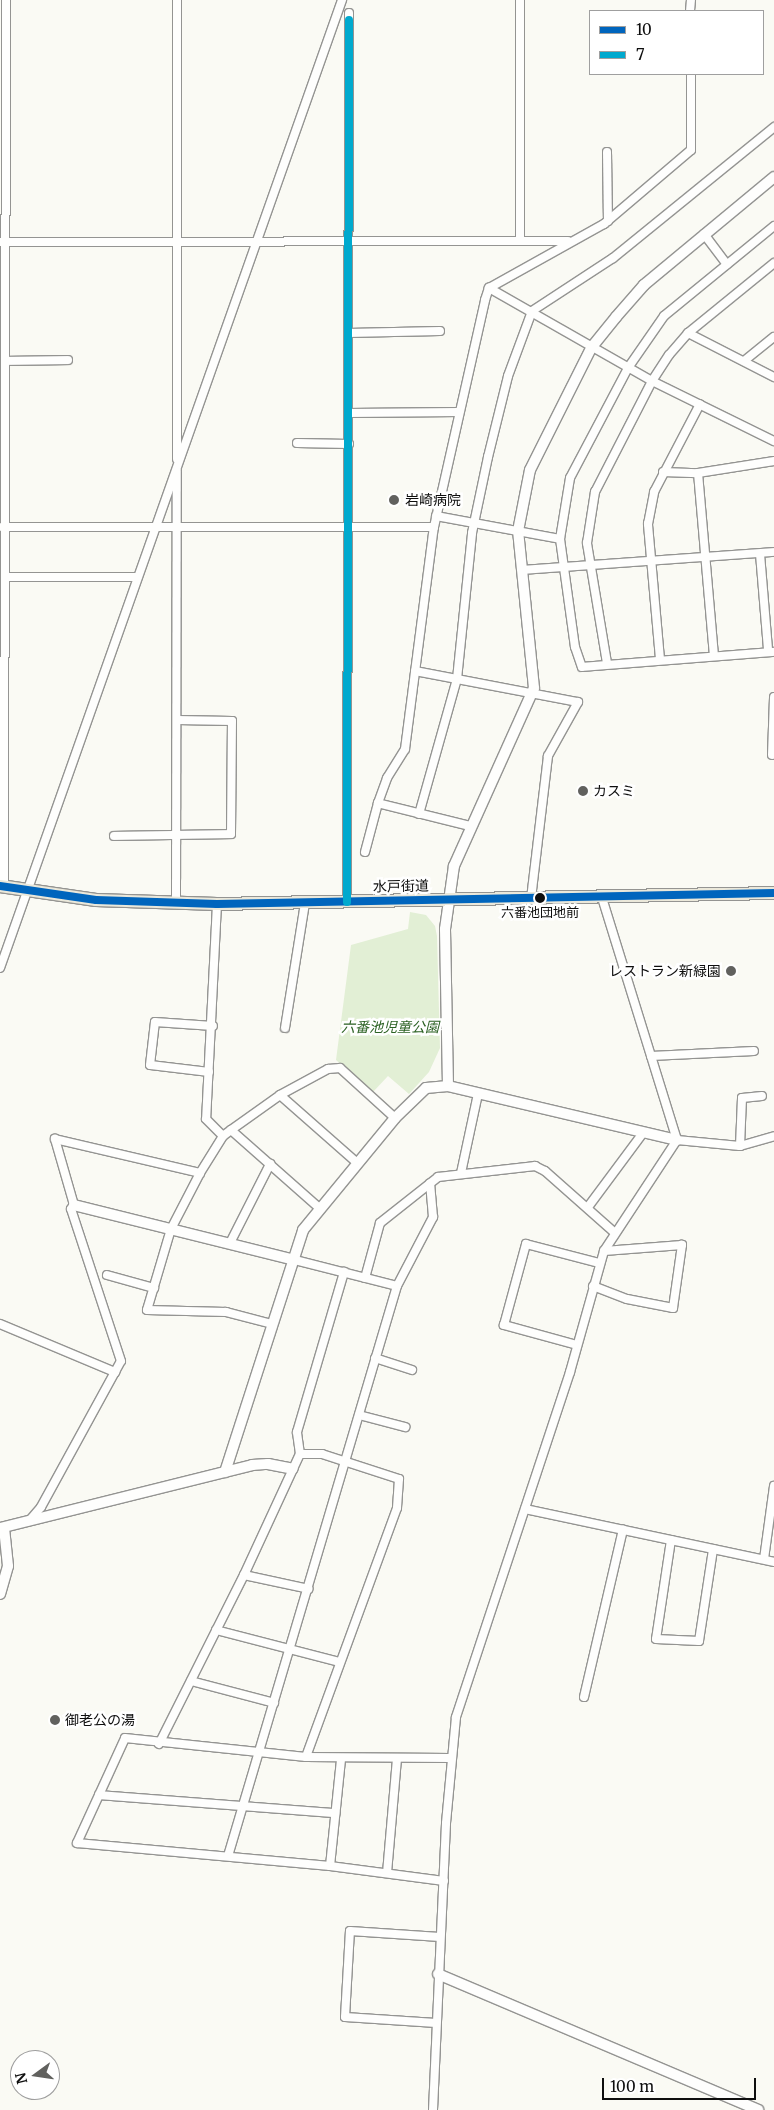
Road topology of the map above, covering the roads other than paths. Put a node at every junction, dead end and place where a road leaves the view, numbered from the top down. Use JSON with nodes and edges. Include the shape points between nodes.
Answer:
{"nodes":[{"id":1,"x":6,"y":0,"type":"edge"},
{"id":2,"x":178,"y":0,"type":"edge"},
{"id":3,"x":342,"y":0,"type":"edge"},
{"id":4,"x":520,"y":0,"type":"edge"},
{"id":5,"x":349,"y":13,"type":"dead end"},
{"id":6,"x":691,"y":75,"type":"edge"},
{"id":7,"x":774,"y":127,"type":"edge"},
{"id":8,"x":607,"y":152,"type":"dead end"},
{"id":9,"x":774,"y":177,"type":"edge"},
{"id":10,"x":608,"y":221,"type":"junction"},
{"id":11,"x":774,"y":226,"type":"edge"},
{"id":12,"x":704,"y":234,"type":"junction"},
{"id":13,"x":256,"y":240,"type":"junction"},
{"id":14,"x":520,"y":240,"type":"junction"},
{"id":15,"x":177,"y":241,"type":"junction"},
{"id":16,"x":348,"y":241,"type":"junction"},
{"id":17,"x":3,"y":242,"type":"edge"},
{"id":18,"x":570,"y":242,"type":"junction"},
{"id":19,"x":727,"y":264,"type":"junction"},
{"id":20,"x":774,"y":264,"type":"edge"},
{"id":21,"x":489,"y":288,"type":"junction"},
{"id":22,"x":532,"y":311,"type":"junction"},
{"id":23,"x":440,"y":331,"type":"dead end"},
{"id":24,"x":348,"y":332,"type":"junction"},
{"id":25,"x":688,"y":333,"type":"junction"},
{"id":26,"x":774,"y":337,"type":"edge"},
{"id":27,"x":591,"y":348,"type":"junction"},
{"id":28,"x":68,"y":360,"type":"dead end"},
{"id":29,"x":5,"y":361,"type":"junction"},
{"id":30,"x":744,"y":361,"type":"junction"},
{"id":31,"x":628,"y":368,"type":"junction"},
{"id":32,"x":774,"y":377,"type":"edge"},
{"id":33,"x":652,"y":381,"type":"junction"},
{"id":34,"x":700,"y":404,"type":"junction"},
{"id":35,"x":459,"y":412,"type":"junction"},
{"id":36,"x":349,"y":413,"type":"junction"},
{"id":37,"x":774,"y":441,"type":"edge"},
{"id":38,"x":296,"y":443,"type":"dead end"},
{"id":39,"x":349,"y":444,"type":"junction"},
{"id":40,"x":774,"y":461,"type":"edge"},
{"id":41,"x":177,"y":465,"type":"junction"},
{"id":42,"x":663,"y":472,"type":"junction"},
{"id":43,"x":698,"y":473,"type":"junction"},
{"id":44,"x":436,"y":516,"type":"junction"},
{"id":45,"x":474,"y":523,"type":"junction"},
{"id":46,"x":155,"y":526,"type":"junction"},
{"id":47,"x":177,"y":526,"type":"junction"},
{"id":48,"x":2,"y":527,"type":"edge"},
{"id":49,"x":350,"y":527,"type":"junction"},
{"id":50,"x":434,"y":527,"type":"junction"},
{"id":51,"x":518,"y":531,"type":"junction"},
{"id":52,"x":560,"y":539,"type":"junction"},
{"id":53,"x":774,"y":552,"type":"edge"},
{"id":54,"x":760,"y":554,"type":"junction"},
{"id":55,"x":705,"y":559,"type":"junction"},
{"id":56,"x":651,"y":563,"type":"junction"},
{"id":57,"x":591,"y":566,"type":"junction"},
{"id":58,"x":562,"y":567,"type":"junction"},
{"id":59,"x":522,"y":570,"type":"junction"},
{"id":60,"x":6,"y":577,"type":"junction"},
{"id":61,"x":137,"y":577,"type":"junction"},
{"id":62,"x":771,"y":651,"type":"edge"},
{"id":63,"x":714,"y":655,"type":"junction"},
{"id":64,"x":660,"y":659,"type":"junction"},
{"id":65,"x":607,"y":663,"type":"junction"},
{"id":66,"x":415,"y":671,"type":"junction"},
{"id":67,"x":457,"y":679,"type":"junction"},
{"id":68,"x":532,"y":694,"type":"junction"},
{"id":69,"x":774,"y":697,"type":"edge"},
{"id":70,"x":177,"y":720,"type":"junction"},
{"id":71,"x":772,"y":755,"type":"dead end"},
{"id":72,"x":378,"y":803,"type":"junction"},
{"id":73,"x":419,"y":814,"type":"junction"},
{"id":74,"x":470,"y":826,"type":"junction"},
{"id":75,"x":114,"y":836,"type":"dead end"},
{"id":76,"x":176,"y":836,"type":"junction"},
{"id":77,"x":365,"y":852,"type":"dead end"},
{"id":78,"x":2,"y":887,"type":"edge"},
{"id":79,"x":28,"y":892,"type":"junction"},
{"id":80,"x":774,"y":893,"type":"edge"},
{"id":81,"x":602,"y":898,"type":"junction"},
{"id":82,"x":531,"y":899,"type":"junction"},
{"id":83,"x":450,"y":900,"type":"junction"},
{"id":84,"x":347,"y":902,"type":"junction"},
{"id":85,"x":304,"y":903,"type":"junction"},
{"id":86,"x":176,"y":904,"type":"junction"},
{"id":87,"x":218,"y":904,"type":"junction"},
{"id":88,"x":0,"y":968,"type":"edge"},
{"id":89,"x":213,"y":1026,"type":"junction"},
{"id":90,"x":285,"y":1028,"type":"dead end"},
{"id":91,"x":754,"y":1051,"type":"dead end"},
{"id":92,"x":651,"y":1056,"type":"junction"},
{"id":93,"x":209,"y":1072,"type":"junction"},
{"id":94,"x":448,"y":1086,"type":"junction"},
{"id":95,"x":478,"y":1094,"type":"junction"},
{"id":96,"x":280,"y":1095,"type":"junction"},
{"id":97,"x":762,"y":1096,"type":"dead end"},
{"id":98,"x":395,"y":1118,"type":"junction"},
{"id":99,"x":230,"y":1130,"type":"junction"},
{"id":100,"x":643,"y":1133,"type":"junction"},
{"id":101,"x":223,"y":1136,"type":"junction"},
{"id":102,"x":774,"y":1136,"type":"edge"},
{"id":103,"x":677,"y":1140,"type":"junction"},
{"id":104,"x":740,"y":1146,"type":"junction"},
{"id":105,"x":357,"y":1163,"type":"junction"},
{"id":106,"x":270,"y":1164,"type":"junction"},
{"id":107,"x":200,"y":1173,"type":"junction"},
{"id":108,"x":461,"y":1173,"type":"junction"},
{"id":109,"x":430,"y":1183,"type":"junction"},
{"id":110,"x":74,"y":1205,"type":"junction"},
{"id":111,"x":318,"y":1207,"type":"junction"},
{"id":112,"x":588,"y":1207,"type":"junction"},
{"id":113,"x":171,"y":1229,"type":"junction"},
{"id":114,"x":614,"y":1232,"type":"junction"},
{"id":115,"x":230,"y":1243,"type":"junction"},
{"id":116,"x":604,"y":1251,"type":"junction"},
{"id":117,"x":291,"y":1259,"type":"junction"},
{"id":118,"x":599,"y":1263,"type":"junction"},
{"id":119,"x":344,"y":1272,"type":"junction"},
{"id":120,"x":107,"y":1275,"type":"dead end"},
{"id":121,"x":365,"y":1278,"type":"junction"},
{"id":122,"x":398,"y":1286,"type":"junction"},
{"id":123,"x":593,"y":1286,"type":"junction"},
{"id":124,"x":154,"y":1288,"type":"junction"},
{"id":125,"x":0,"y":1324,"type":"edge"},
{"id":126,"x":272,"y":1324,"type":"junction"},
{"id":127,"x":577,"y":1345,"type":"junction"},
{"id":128,"x":376,"y":1358,"type":"junction"},
{"id":129,"x":412,"y":1370,"type":"dead end"},
{"id":130,"x":115,"y":1372,"type":"junction"},
{"id":131,"x":360,"y":1415,"type":"junction"},
{"id":132,"x":405,"y":1427,"type":"dead end"},
{"id":133,"x":300,"y":1454,"type":"junction"},
{"id":134,"x":345,"y":1462,"type":"junction"},
{"id":135,"x":292,"y":1470,"type":"junction"},
{"id":136,"x":225,"y":1472,"type":"junction"},
{"id":137,"x":774,"y":1486,"type":"edge"},
{"id":138,"x":525,"y":1508,"type":"junction"},
{"id":139,"x":29,"y":1521,"type":"junction"},
{"id":140,"x":2,"y":1528,"type":"edge"},
{"id":141,"x":623,"y":1529,"type":"junction"},
{"id":142,"x":670,"y":1540,"type":"junction"},
{"id":143,"x":714,"y":1548,"type":"junction"},
{"id":144,"x":764,"y":1559,"type":"junction"},
{"id":145,"x":774,"y":1562,"type":"edge"},
{"id":146,"x":244,"y":1575,"type":"junction"},
{"id":147,"x":309,"y":1589,"type":"junction"},
{"id":148,"x":0,"y":1594,"type":"edge"},
{"id":149,"x":216,"y":1630,"type":"junction"},
{"id":150,"x":291,"y":1648,"type":"junction"},
{"id":151,"x":340,"y":1662,"type":"junction"},
{"id":152,"x":191,"y":1681,"type":"junction"},
{"id":153,"x":584,"y":1697,"type":"dead end"},
{"id":154,"x":274,"y":1703,"type":"junction"},
{"id":155,"x":159,"y":1744,"type":"junction"},
{"id":156,"x":258,"y":1754,"type":"junction"},
{"id":157,"x":306,"y":1758,"type":"junction"},
{"id":158,"x":397,"y":1758,"type":"junction"},
{"id":159,"x":450,"y":1758,"type":"junction"},
{"id":160,"x":341,"y":1759,"type":"junction"},
{"id":161,"x":99,"y":1795,"type":"junction"},
{"id":162,"x":242,"y":1806,"type":"junction"},
{"id":163,"x":335,"y":1813,"type":"junction"},
{"id":164,"x":228,"y":1856,"type":"junction"},
{"id":165,"x":330,"y":1866,"type":"junction"},
{"id":166,"x":387,"y":1872,"type":"junction"},
{"id":167,"x":444,"y":1880,"type":"junction"},
{"id":168,"x":440,"y":1937,"type":"junction"},
{"id":169,"x":438,"y":1974,"type":"junction"},
{"id":170,"x":436,"y":2023,"type":"junction"},
{"id":171,"x":434,"y":2110,"type":"edge"},
{"id":172,"x":758,"y":2110,"type":"edge"}],
"edges":[{"from":1,"to":17,"type":"street"},
{"from":2,"to":15,"type":"street"},
{"from":3,"to":13,"type":"street"},
{"from":4,"to":14,"type":"street"},
{"from":5,"to":16,"type":"street"},
{"from":6,"to":10,"type":"street","via":[[691,150]]},
{"from":7,"to":22,"type":"street","via":[[613,258]]},
{"from":8,"to":10,"type":"street"},
{"from":9,"to":12,"type":"street"},
{"from":10,"to":18,"type":"street"},
{"from":11,"to":19,"type":"street"},
{"from":12,"to":19,"type":"street"},
{"from":12,"to":27,"type":"street","via":[[644,285]]},
{"from":13,"to":15,"type":"street"},
{"from":13,"to":16,"type":"street"},
{"from":13,"to":41,"type":"street"},
{"from":14,"to":16,"type":"street"},
{"from":14,"to":18,"type":"street"},
{"from":15,"to":17,"type":"street"},
{"from":15,"to":41,"type":"street"},
{"from":16,"to":24,"type":"street"},
{"from":17,"to":29,"type":"street"},
{"from":18,"to":21,"type":"street"},
{"from":19,"to":31,"type":"street","via":[[664,316]]},
{"from":20,"to":25,"type":"street"},
{"from":21,"to":22,"type":"street"},
{"from":21,"to":35,"type":"street"},
{"from":22,"to":27,"type":"street"},
{"from":22,"to":45,"type":"street","via":[[508,376]]},
{"from":23,"to":24,"type":"street"},
{"from":24,"to":36,"type":"street"},
{"from":25,"to":30,"type":"street"},
{"from":25,"to":33,"type":"street"},
{"from":26,"to":30,"type":"street"},
{"from":27,"to":31,"type":"street"},
{"from":27,"to":51,"type":"street","via":[[530,470]]},
{"from":28,"to":29,"type":"street"},
{"from":29,"to":48,"type":"street"},
{"from":30,"to":32,"type":"street"},
{"from":31,"to":33,"type":"street"},
{"from":31,"to":52,"type":"street","via":[[570,478]]},
{"from":33,"to":34,"type":"street"},
{"from":33,"to":57,"type":"street","via":[[595,492],[587,543]]},
{"from":34,"to":37,"type":"street"},
{"from":34,"to":42,"type":"street"},
{"from":35,"to":36,"type":"street"},
{"from":35,"to":44,"type":"street"},
{"from":36,"to":39,"type":"street"},
{"from":38,"to":39,"type":"street"},
{"from":39,"to":49,"type":"street"},
{"from":40,"to":43,"type":"street"},
{"from":41,"to":46,"type":"street"},
{"from":41,"to":47,"type":"street"},
{"from":42,"to":43,"type":"street"},
{"from":42,"to":56,"type":"street","via":[[654,492],[648,524]]},
{"from":43,"to":55,"type":"street"},
{"from":44,"to":45,"type":"street"},
{"from":44,"to":50,"type":"street"},
{"from":45,"to":51,"type":"street"},
{"from":45,"to":67,"type":"street"},
{"from":46,"to":47,"type":"street"},
{"from":46,"to":48,"type":"street"},
{"from":46,"to":61,"type":"street"},
{"from":47,"to":49,"type":"street"},
{"from":47,"to":70,"type":"street"},
{"from":48,"to":60,"type":"street"},
{"from":49,"to":50,"type":"street"},
{"from":49,"to":84,"type":"street"},
{"from":50,"to":66,"type":"street"},
{"from":51,"to":52,"type":"street"},
{"from":51,"to":59,"type":"street"},
{"from":52,"to":58,"type":"street"},
{"from":53,"to":54,"type":"street"},
{"from":54,"to":55,"type":"street"},
{"from":54,"to":62,"type":"street"},
{"from":55,"to":56,"type":"street"},
{"from":55,"to":63,"type":"street"},
{"from":56,"to":57,"type":"street"},
{"from":56,"to":64,"type":"street"},
{"from":57,"to":58,"type":"street"},
{"from":57,"to":65,"type":"street"},
{"from":58,"to":59,"type":"street"},
{"from":58,"to":65,"type":"street","via":[[575,647],[582,667]]},
{"from":59,"to":68,"type":"street","via":[[534,676]]},
{"from":60,"to":61,"type":"street"},
{"from":60,"to":78,"type":"street"},
{"from":61,"to":79,"type":"street"},
{"from":62,"to":63,"type":"street"},
{"from":63,"to":64,"type":"street"},
{"from":64,"to":65,"type":"street"},
{"from":66,"to":67,"type":"street"},
{"from":66,"to":72,"type":"street","via":[[404,749],[387,778]]},
{"from":67,"to":68,"type":"street"},
{"from":67,"to":73,"type":"street"},
{"from":68,"to":74,"type":"street"},
{"from":68,"to":82,"type":"street","via":[[578,702],[548,756]]},
{"from":69,"to":71,"type":"street"},
{"from":70,"to":76,"type":"street"},
{"from":70,"to":76,"type":"street","via":[[232,720],[231,834]]},
{"from":72,"to":73,"type":"street"},
{"from":72,"to":77,"type":"street"},
{"from":73,"to":74,"type":"street"},
{"from":74,"to":83,"type":"street","via":[[454,866]]},
{"from":75,"to":76,"type":"street"},
{"from":76,"to":86,"type":"street"},
{"from":78,"to":79,"type":"main road","name":"水戸街道"},
{"from":79,"to":86,"type":"main road","name":"水戸街道"},
{"from":79,"to":88,"type":"street"},
{"from":80,"to":81,"type":"main road","name":"水戸街道"},
{"from":81,"to":82,"type":"main road","name":"水戸街道"},
{"from":81,"to":92,"type":"street"},
{"from":82,"to":83,"type":"main road","name":"水戸街道"},
{"from":83,"to":84,"type":"main road","name":"水戸街道"},
{"from":83,"to":94,"type":"street","via":[[445,929]]},
{"from":84,"to":85,"type":"main road","name":"水戸街道"},
{"from":85,"to":87,"type":"main road","name":"水戸街道"},
{"from":85,"to":90,"type":"street"},
{"from":86,"to":87,"type":"main road","name":"水戸街道"},
{"from":87,"to":89,"type":"street"},
{"from":89,"to":93,"type":"street"},
{"from":89,"to":93,"type":"street","via":[[155,1022],[150,1065]]},
{"from":91,"to":92,"type":"street"},
{"from":92,"to":103,"type":"street"},
{"from":93,"to":101,"type":"street","via":[[206,1119]]},
{"from":94,"to":95,"type":"street"},
{"from":94,"to":98,"type":"street","via":[[426,1088]]},
{"from":95,"to":100,"type":"street"},
{"from":95,"to":108,"type":"street"},
{"from":96,"to":98,"type":"street","via":[[328,1069],[340,1068]]},
{"from":96,"to":99,"type":"street"},
{"from":96,"to":105,"type":"street"},
{"from":97,"to":104,"type":"street","via":[[742,1098]]},
{"from":98,"to":105,"type":"street"},
{"from":99,"to":101,"type":"street"},
{"from":99,"to":106,"type":"street"},
{"from":100,"to":103,"type":"street"},
{"from":100,"to":112,"type":"street"},
{"from":101,"to":107,"type":"street"},
{"from":102,"to":104,"type":"street"},
{"from":103,"to":104,"type":"street"},
{"from":103,"to":114,"type":"street"},
{"from":105,"to":111,"type":"street"},
{"from":106,"to":111,"type":"street"},
{"from":106,"to":115,"type":"street"},
{"from":107,"to":110,"type":"street","via":[[55,1139]]},
{"from":107,"to":113,"type":"street"},
{"from":108,"to":109,"type":"street","via":[[438,1177]]},
{"from":108,"to":112,"type":"street","via":[[535,1166]]},
{"from":109,"to":121,"type":"street","via":[[380,1223]]},
{"from":109,"to":122,"type":"street","via":[[433,1218]]},
{"from":110,"to":113,"type":"street"},
{"from":110,"to":130,"type":"street","via":[[71,1209],[121,1361]]},
{"from":111,"to":117,"type":"street","via":[[302,1230]]},
{"from":112,"to":114,"type":"street"},
{"from":113,"to":115,"type":"street"},
{"from":113,"to":124,"type":"street"},
{"from":114,"to":116,"type":"street"},
{"from":115,"to":117,"type":"street"},
{"from":116,"to":118,"type":"street"},
{"from":116,"to":123,"type":"street","via":[[682,1244],[673,1308],[626,1299]]},
{"from":117,"to":119,"type":"street"},
{"from":117,"to":126,"type":"street"},
{"from":118,"to":123,"type":"street"},
{"from":118,"to":127,"type":"street","via":[[526,1244],[504,1325]]},
{"from":119,"to":121,"type":"street"},
{"from":119,"to":133,"type":"street","via":[[297,1432]]},
{"from":120,"to":124,"type":"street"},
{"from":121,"to":122,"type":"street"},
{"from":122,"to":128,"type":"street"},
{"from":123,"to":127,"type":"street"},
{"from":124,"to":126,"type":"street","via":[[147,1310],[226,1312]]},
{"from":125,"to":130,"type":"street"},
{"from":126,"to":136,"type":"street"},
{"from":127,"to":138,"type":"street"},
{"from":128,"to":129,"type":"street"},
{"from":128,"to":131,"type":"street"},
{"from":130,"to":139,"type":"street","via":[[41,1507]]},
{"from":131,"to":132,"type":"street"},
{"from":131,"to":134,"type":"street"},
{"from":133,"to":134,"type":"street","via":[[322,1454]]},
{"from":133,"to":135,"type":"street"},
{"from":134,"to":147,"type":"street"},
{"from":134,"to":151,"type":"street","via":[[399,1479],[397,1508]]},
{"from":135,"to":136,"type":"street","via":[[268,1464]]},
{"from":135,"to":146,"type":"street"},
{"from":136,"to":139,"type":"street"},
{"from":137,"to":144,"type":"street"},
{"from":138,"to":141,"type":"street"},
{"from":138,"to":159,"type":"street","via":[[456,1717]]},
{"from":139,"to":140,"type":"street"},
{"from":140,"to":148,"type":"street","via":[[8,1566]]},
{"from":141,"to":142,"type":"street"},
{"from":141,"to":153,"type":"street"},
{"from":142,"to":143,"type":"street"},
{"from":142,"to":143,"type":"street","via":[[656,1639],[699,1641]]},
{"from":143,"to":144,"type":"street"},
{"from":144,"to":145,"type":"street"},
{"from":146,"to":147,"type":"street"},
{"from":146,"to":149,"type":"street"},
{"from":147,"to":150,"type":"street"},
{"from":149,"to":150,"type":"street"},
{"from":149,"to":152,"type":"street"},
{"from":150,"to":151,"type":"street"},
{"from":150,"to":154,"type":"street"},
{"from":151,"to":157,"type":"street"},
{"from":152,"to":154,"type":"street"},
{"from":152,"to":155,"type":"street"},
{"from":154,"to":156,"type":"street"},
{"from":155,"to":156,"type":"street"},
{"from":155,"to":161,"type":"street","via":[[125,1738]]},
{"from":156,"to":157,"type":"street"},
{"from":156,"to":162,"type":"street"},
{"from":157,"to":160,"type":"street"},
{"from":158,"to":159,"type":"street"},
{"from":158,"to":160,"type":"street"},
{"from":158,"to":166,"type":"street"},
{"from":159,"to":167,"type":"street"},
{"from":160,"to":163,"type":"street"},
{"from":161,"to":162,"type":"street"},
{"from":161,"to":164,"type":"street","via":[[77,1843]]},
{"from":162,"to":163,"type":"street"},
{"from":162,"to":164,"type":"street"},
{"from":163,"to":165,"type":"street"},
{"from":164,"to":165,"type":"street"},
{"from":165,"to":166,"type":"street"},
{"from":166,"to":167,"type":"street"},
{"from":167,"to":168,"type":"street"},
{"from":168,"to":169,"type":"street"},
{"from":168,"to":170,"type":"street","via":[[350,1931],[345,2017]]},
{"from":169,"to":170,"type":"street"},
{"from":169,"to":172,"type":"street"},
{"from":170,"to":171,"type":"street"}]}
